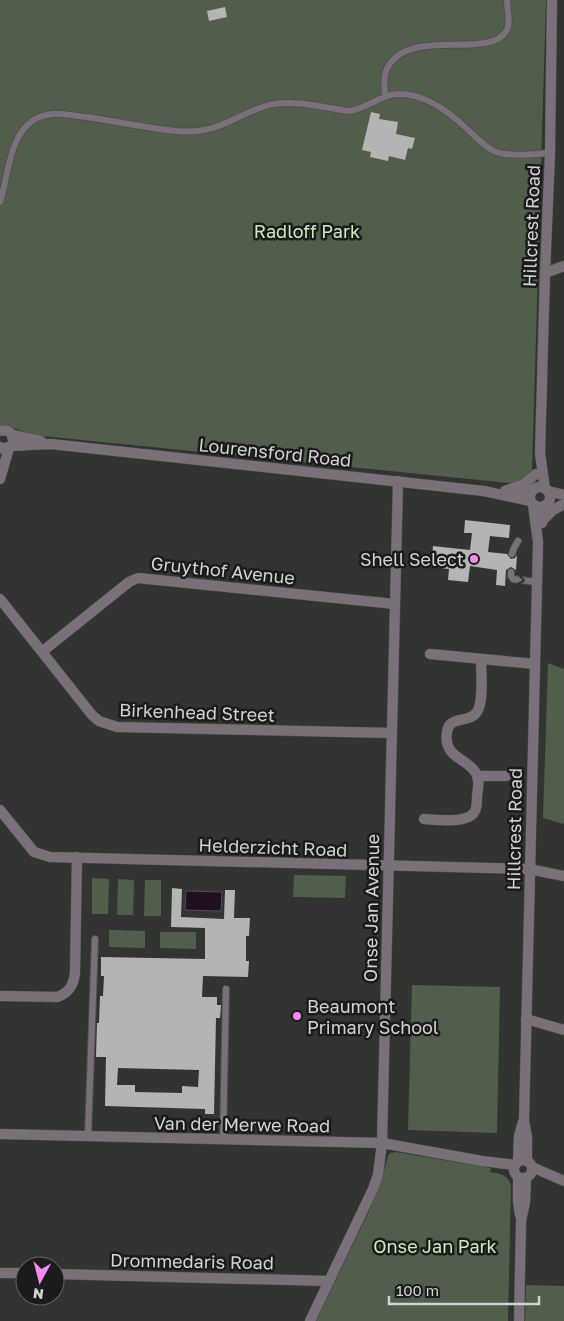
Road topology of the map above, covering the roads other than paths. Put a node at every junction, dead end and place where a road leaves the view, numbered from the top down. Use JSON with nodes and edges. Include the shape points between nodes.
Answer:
{"nodes":[{"id":1,"x":507,"y":0,"type":"edge"},
{"id":2,"x":552,"y":0,"type":"edge"},
{"id":3,"x":384,"y":97,"type":"junction"},
{"id":4,"x":550,"y":153,"type":"junction"},
{"id":5,"x":0,"y":202,"type":"edge"},
{"id":6,"x":564,"y":266,"type":"edge"},
{"id":7,"x":545,"y":273,"type":"junction"},
{"id":8,"x":0,"y":431,"type":"edge"},
{"id":9,"x":12,"y":435,"type":"junction"},
{"id":10,"x":51,"y":444,"type":"junction"},
{"id":11,"x":7,"y":447,"type":"edge"},
{"id":12,"x":540,"y":454,"type":"junction"},
{"id":13,"x":536,"y":474,"type":"junction"},
{"id":14,"x":0,"y":478,"type":"edge"},
{"id":15,"x":398,"y":481,"type":"junction"},
{"id":16,"x":540,"y":490,"type":"junction"},
{"id":17,"x":500,"y":491,"type":"junction"},
{"id":18,"x":564,"y":495,"type":"edge"},
{"id":19,"x":531,"y":503,"type":"junction"},
{"id":20,"x":564,"y":503,"type":"edge"},
{"id":21,"x":547,"y":504,"type":"junction"},
{"id":22,"x":543,"y":520,"type":"junction"},
{"id":23,"x":538,"y":538,"type":"junction"},
{"id":24,"x":518,"y":542,"type":"dead end"},
{"id":25,"x":512,"y":554,"type":"dead end"},
{"id":26,"x":511,"y":572,"type":"dead end"},
{"id":27,"x":537,"y":582,"type":"junction"},
{"id":28,"x":0,"y":599,"type":"edge"},
{"id":29,"x":395,"y":604,"type":"junction"},
{"id":30,"x":43,"y":651,"type":"junction"},
{"id":31,"x":430,"y":654,"type":"dead end"},
{"id":32,"x":481,"y":659,"type":"junction"},
{"id":33,"x":535,"y":664,"type":"junction"},
{"id":34,"x":392,"y":733,"type":"junction"},
{"id":35,"x":477,"y":776,"type":"junction"},
{"id":36,"x":506,"y":776,"type":"dead end"},
{"id":37,"x":0,"y":810,"type":"edge"},
{"id":38,"x":424,"y":819,"type":"dead end"},
{"id":39,"x":77,"y":857,"type":"junction"},
{"id":40,"x":388,"y":867,"type":"junction"},
{"id":41,"x":529,"y":869,"type":"junction"},
{"id":42,"x":564,"y":876,"type":"edge"},
{"id":43,"x":95,"y":939,"type":"dead end"},
{"id":44,"x":226,"y":989,"type":"dead end"},
{"id":45,"x":0,"y":996,"type":"edge"},
{"id":46,"x":526,"y":1019,"type":"junction"},
{"id":47,"x":564,"y":1030,"type":"edge"},
{"id":48,"x":0,"y":1134,"type":"edge"},
{"id":49,"x":88,"y":1136,"type":"junction"},
{"id":50,"x":223,"y":1139,"type":"junction"},
{"id":51,"x":382,"y":1143,"type":"junction"},
{"id":52,"x":523,"y":1169,"type":"junction"},
{"id":53,"x":560,"y":1180,"type":"edge"},
{"id":54,"x":0,"y":1273,"type":"edge"},
{"id":55,"x":15,"y":1273,"type":"edge"},
{"id":56,"x":65,"y":1274,"type":"edge"},
{"id":57,"x":329,"y":1281,"type":"junction"},
{"id":58,"x":310,"y":1321,"type":"edge"},
{"id":59,"x":519,"y":1321,"type":"edge"}],
"edges":[{"from":1,"to":3,"type":"lane","via":[[508,28],[505,34],[480,44],[410,49],[387,69]]},
{"from":2,"to":4,"type":"street","name":"Hillcrest Road"},
{"from":3,"to":4,"type":"lane","via":[[400,94],[433,104],[454,116],[489,148],[498,152]]},
{"from":3,"to":5,"type":"lane","via":[[349,111],[281,103],[267,105],[211,130],[198,132],[62,115],[42,116],[30,122],[19,137],[11,155]]},
{"from":4,"to":7,"type":"street","name":"Hillcrest Road"},
{"from":6,"to":7,"type":"street"},
{"from":7,"to":12,"type":"street","name":"Hillcrest Road"},
{"from":8,"to":9,"type":"street","name":"Lourensford Road","via":[[5,430]]},
{"from":9,"to":10,"type":"street","name":"Lourensford Road"},
{"from":9,"to":11,"type":"street","via":[[14,440]]},
{"from":10,"to":11,"type":"street","name":"Lourensford Road"},
{"from":10,"to":15,"type":"street","name":"Lourensford Road"},
{"from":11,"to":14,"type":"street"},
{"from":12,"to":13,"type":"street","name":"Hillcrest Road"},
{"from":12,"to":16,"type":"street","name":"Hillcrest Road"},
{"from":13,"to":16,"type":"street","name":"Hillcrest Road"},
{"from":13,"to":17,"type":"street","via":[[524,484]]},
{"from":15,"to":17,"type":"street","name":"Lourensford Road"},
{"from":15,"to":29,"type":"street","name":"Onse Jan Avenue"},
{"from":16,"to":17,"type":"street","name":"Lourensford Road"},
{"from":16,"to":18,"type":"street","name":"Lourensford Road"},
{"from":16,"to":19,"type":"street","via":[[530,495]]},
{"from":16,"to":21,"type":"street","via":[[550,497]]},
{"from":17,"to":19,"type":"street","name":"Lourensford Road","via":[[505,496]]},
{"from":19,"to":21,"type":"street","via":[[540,507]]},
{"from":19,"to":23,"type":"street","name":"Hillcrest Road"},
{"from":20,"to":21,"type":"street"},
{"from":20,"to":22,"type":"street"},
{"from":21,"to":22,"type":"street","name":"Hillcrest Road"},
{"from":22,"to":23,"type":"street","name":"Hillcrest Road"},
{"from":23,"to":27,"type":"street","name":"Hillcrest Road"},
{"from":24,"to":25,"type":"lane"},
{"from":26,"to":27,"type":"lane","one_way":true,"via":[[513,579]]},
{"from":27,"to":33,"type":"street","name":"Hillcrest Road"},
{"from":28,"to":30,"type":"street","name":"Birkenhead Street"},
{"from":29,"to":30,"type":"street","name":"Gruythof Avenue","via":[[138,578]]},
{"from":29,"to":34,"type":"street","name":"Onse Jan Avenue"},
{"from":30,"to":34,"type":"street","name":"Birkenhead Street","via":[[92,715],[117,727]]},
{"from":31,"to":32,"type":"street"},
{"from":32,"to":33,"type":"street"},
{"from":32,"to":35,"type":"street","via":[[477,712],[474,716],[453,722],[447,729],[446,738],[449,749]]},
{"from":33,"to":41,"type":"street","name":"Hillcrest Road"},
{"from":34,"to":40,"type":"street","name":"Onse Jan Avenue"},
{"from":35,"to":36,"type":"street"},
{"from":35,"to":38,"type":"street","via":[[477,804],[472,816],[459,820]]},
{"from":37,"to":39,"type":"street","name":"Helderzicht Road","via":[[34,852],[50,857]]},
{"from":39,"to":40,"type":"street","name":"Helderzicht Road"},
{"from":39,"to":45,"type":"street","via":[[72,986],[56,997]]},
{"from":40,"to":41,"type":"street","name":"Helderzicht Road"},
{"from":40,"to":51,"type":"street","name":"Onse Jan Avenue"},
{"from":41,"to":42,"type":"street","name":"Helderzicht Road"},
{"from":41,"to":46,"type":"street","name":"Hillcrest Road"},
{"from":43,"to":49,"type":"lane"},
{"from":44,"to":50,"type":"lane"},
{"from":46,"to":47,"type":"street"},
{"from":46,"to":52,"type":"street","name":"Hillcrest Road","via":[[524,1121],[519,1136]]},
{"from":48,"to":49,"type":"street","name":"Van der Merwe Road"},
{"from":49,"to":50,"type":"street","name":"Van der Merwe Road"},
{"from":50,"to":51,"type":"street","name":"Van der Merwe Road"},
{"from":51,"to":52,"type":"street","name":"Van der Merwe Road"},
{"from":51,"to":57,"type":"street","name":"Onse Jan Avenue","via":[[373,1189]]},
{"from":52,"to":53,"type":"street","name":"Van der Merwe Road"},
{"from":52,"to":59,"type":"street","name":"Hillcrest Road","via":[[525,1202],[521,1221]]},
{"from":54,"to":55,"type":"street"},
{"from":56,"to":57,"type":"street","name":"Drommedaris Road"},
{"from":57,"to":58,"type":"street","name":"Onse Jan Avenue"}]}
